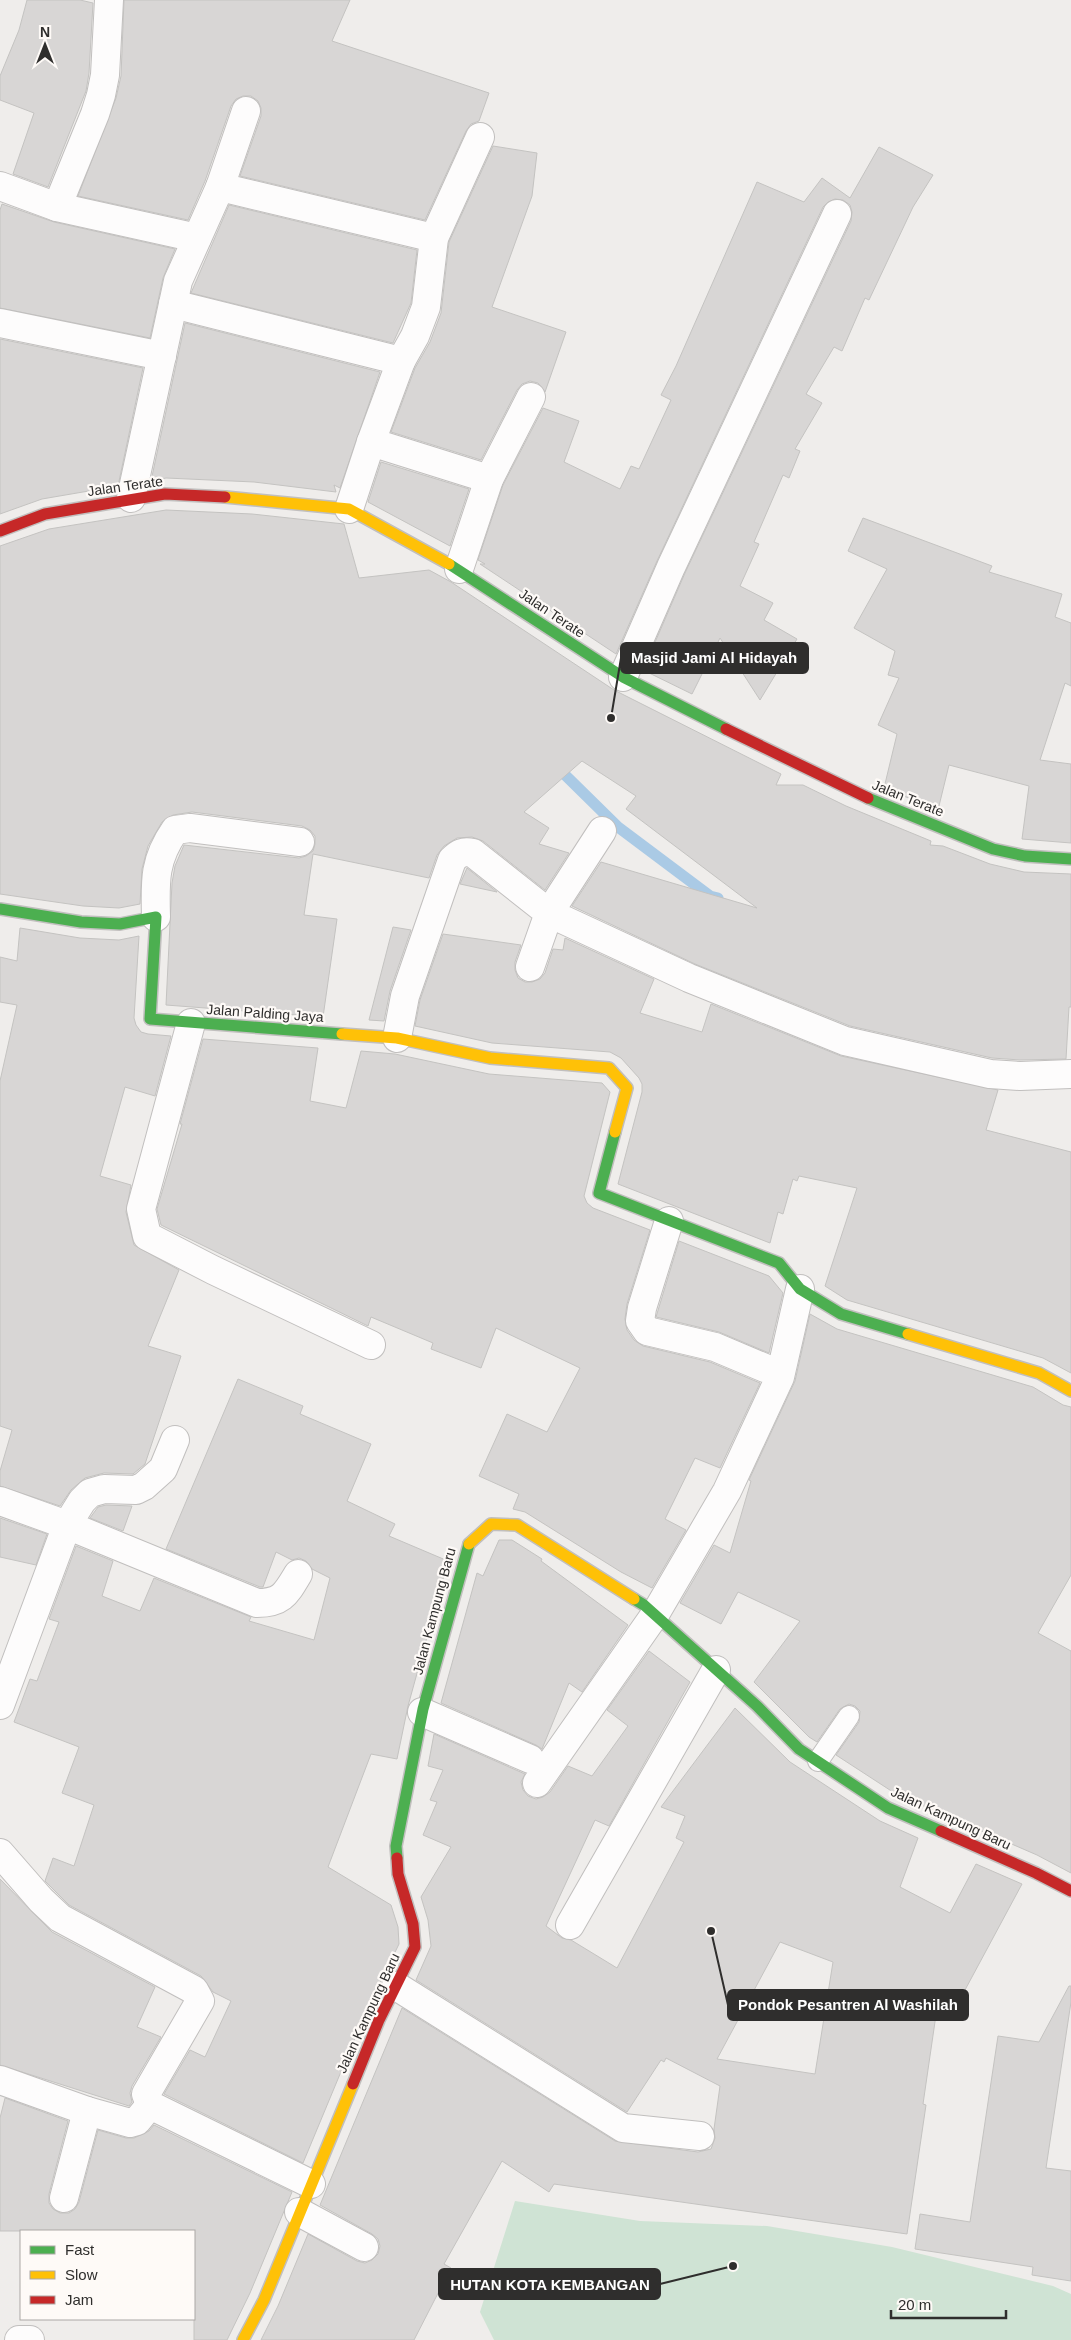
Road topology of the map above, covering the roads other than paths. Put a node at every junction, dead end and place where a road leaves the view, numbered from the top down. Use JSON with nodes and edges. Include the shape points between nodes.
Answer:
{"nodes":[{"id":1,"x":108,"y":0,"type":"edge"},
{"id":2,"x":246,"y":110,"type":"dead end"},
{"id":3,"x":480,"y":137,"type":"dead end"},
{"id":4,"x":0,"y":186,"type":"edge"},
{"id":5,"x":220,"y":187,"type":"junction"},
{"id":6,"x":57,"y":207,"type":"junction"},
{"id":7,"x":837,"y":214,"type":"dead end"},
{"id":8,"x":197,"y":238,"type":"junction"},
{"id":9,"x":434,"y":238,"type":"junction"},
{"id":10,"x":172,"y":304,"type":"junction"},
{"id":11,"x":0,"y":323,"type":"edge"},
{"id":12,"x":162,"y":356,"type":"junction"},
{"id":13,"x":401,"y":361,"type":"junction"},
{"id":14,"x":531,"y":397,"type":"dead end"},
{"id":15,"x":371,"y":442,"type":"junction"},
{"id":16,"x":489,"y":479,"type":"junction"},
{"id":17,"x":131,"y":498,"type":"junction"},
{"id":18,"x":349,"y":509,"type":"junction"},
{"id":19,"x":0,"y":531,"type":"edge"},
{"id":20,"x":459,"y":569,"type":"junction"},
{"id":21,"x":623,"y":677,"type":"junction"},
{"id":22,"x":602,"y":832,"type":"dead end"},
{"id":23,"x":300,"y":842,"type":"dead end"},
{"id":24,"x":1071,"y":859,"type":"edge"},
{"id":25,"x":0,"y":910,"type":"edge"},
{"id":26,"x":549,"y":913,"type":"junction"},
{"id":27,"x":156,"y":917,"type":"junction"},
{"id":28,"x":530,"y":967,"type":"dead end"},
{"id":29,"x":191,"y":1023,"type":"junction"},
{"id":30,"x":397,"y":1038,"type":"junction"},
{"id":31,"x":1071,"y":1074,"type":"edge"},
{"id":32,"x":669,"y":1221,"type":"junction"},
{"id":33,"x":800,"y":1289,"type":"junction"},
{"id":34,"x":371,"y":1345,"type":"dead end"},
{"id":35,"x":765,"y":1368,"type":"dead end"},
{"id":36,"x":1071,"y":1391,"type":"edge"},
{"id":37,"x":175,"y":1440,"type":"dead end"},
{"id":38,"x":0,"y":1501,"type":"edge"},
{"id":39,"x":67,"y":1525,"type":"junction"},
{"id":40,"x":298,"y":1574,"type":"dead end"},
{"id":41,"x":654,"y":1616,"type":"junction"},
{"id":42,"x":716,"y":1670,"type":"junction"},
{"id":43,"x":0,"y":1705,"type":"edge"},
{"id":44,"x":422,"y":1712,"type":"junction"},
{"id":45,"x":850,"y":1716,"type":"dead end"},
{"id":46,"x":818,"y":1761,"type":"junction"},
{"id":47,"x":0,"y":1853,"type":"edge"},
{"id":48,"x":1071,"y":1891,"type":"edge"},
{"id":49,"x":570,"y":1925,"type":"dead end"},
{"id":50,"x":396,"y":1986,"type":"junction"},
{"id":51,"x":2,"y":2089,"type":"edge"},
{"id":52,"x":150,"y":2105,"type":"junction"},
{"id":53,"x":87,"y":2111,"type":"junction"},
{"id":54,"x":700,"y":2136,"type":"dead end"},
{"id":55,"x":311,"y":2184,"type":"junction"},
{"id":56,"x":64,"y":2198,"type":"dead end"},
{"id":57,"x":299,"y":2212,"type":"junction"},
{"id":58,"x":364,"y":2247,"type":"dead end"},
{"id":59,"x":19,"y":2340,"type":"edge"},
{"id":60,"x":30,"y":2340,"type":"edge"},
{"id":61,"x":243,"y":2340,"type":"edge"}],
"edges":[{"from":1,"to":6,"type":"street","via":[[105,75],[101,95]]},
{"from":2,"to":5,"type":"street"},
{"from":3,"to":9,"type":"street"},
{"from":4,"to":6,"type":"street"},
{"from":5,"to":8,"type":"street"},
{"from":5,"to":9,"type":"street"},
{"from":6,"to":8,"type":"street"},
{"from":7,"to":21,"type":"street","via":[[671,567]]},
{"from":8,"to":10,"type":"street","via":[[178,281]]},
{"from":9,"to":13,"type":"street","via":[[426,307]]},
{"from":10,"to":12,"type":"street"},
{"from":10,"to":13,"type":"street"},
{"from":11,"to":12,"type":"street"},
{"from":12,"to":17,"type":"street"},
{"from":13,"to":15,"type":"street"},
{"from":14,"to":16,"type":"street"},
{"from":15,"to":16,"type":"street"},
{"from":15,"to":18,"type":"street"},
{"from":16,"to":20,"type":"street"},
{"from":17,"to":18,"type":"street","name":"Jalan Terate","via":[[165,494],[254,498]]},
{"from":17,"to":19,"type":"street","name":"Jalan Terate","via":[[45,514]]},
{"from":18,"to":20,"type":"street","name":"Jalan Terate"},
{"from":20,"to":21,"type":"street","name":"Jalan Terate"},
{"from":21,"to":24,"type":"street","name":"Jalan Terate","via":[[852,792],[993,849],[1025,856]]},
{"from":22,"to":26,"type":"street"},
{"from":23,"to":27,"type":"street","via":[[190,828],[175,830],[164,847],[155,880]]},
{"from":25,"to":27,"type":"street","via":[[81,922],[120,924]]},
{"from":26,"to":28,"type":"street"},
{"from":26,"to":30,"type":"street","via":[[473,853],[458,854],[452,860],[405,996]]},
{"from":26,"to":31,"type":"street","via":[[689,978],[845,1041],[990,1074]]},
{"from":27,"to":29,"type":"street","name":"Jalan Palding Jaya","via":[[150,1019]]},
{"from":29,"to":30,"type":"street","name":"Jalan Palding Jaya"},
{"from":29,"to":34,"type":"street","via":[[141,1209],[147,1236]]},
{"from":30,"to":32,"type":"street","name":"Jalan Palding Jaya","via":[[490,1058],[609,1068],[627,1088],[599,1193]]},
{"from":32,"to":33,"type":"street","via":[[779,1263]]},
{"from":32,"to":35,"type":"street","via":[[640,1321],[647,1331],[715,1347]]},
{"from":33,"to":36,"type":"street","via":[[841,1314],[1039,1373]]},
{"from":33,"to":41,"type":"street","via":[[780,1377],[727,1491]]},
{"from":37,"to":39,"type":"street","via":[[163,1469],[144,1486],[136,1490],[104,1489],[90,1493]]},
{"from":38,"to":39,"type":"street"},
{"from":39,"to":40,"type":"street","via":[[257,1603],[281,1598]]},
{"from":39,"to":43,"type":"street"},
{"from":41,"to":42,"type":"street","name":"Jalan Kampung Baru"},
{"from":41,"to":44,"type":"street","via":[[533,1771]]},
{"from":41,"to":44,"type":"street","name":"Jalan Kampung Baru","via":[[644,1605],[517,1525],[491,1524],[469,1542]]},
{"from":42,"to":46,"type":"street","name":"Jalan Kampung Baru","via":[[757,1706],[798,1749]]},
{"from":42,"to":49,"type":"street"},
{"from":44,"to":50,"type":"street","name":"Jalan Kampung Baru","via":[[396,1846],[398,1874],[414,1924],[415,1947]]},
{"from":45,"to":46,"type":"lane"},
{"from":46,"to":48,"type":"street","name":"Jalan Kampung Baru","via":[[888,1808]]},
{"from":47,"to":52,"type":"street","via":[[60,1918],[194,1990],[199,1996],[200,2002],[146,2094]]},
{"from":50,"to":54,"type":"street","via":[[623,2128]]},
{"from":50,"to":55,"type":"street","name":"Jalan Kampung Baru"},
{"from":51,"to":53,"type":"street"},
{"from":52,"to":53,"type":"street","via":[[137,2121],[130,2123]]},
{"from":52,"to":55,"type":"street"},
{"from":53,"to":56,"type":"street"},
{"from":55,"to":57,"type":"street","name":"Jalan Kampung Baru"},
{"from":57,"to":58,"type":"street"},
{"from":57,"to":61,"type":"street","name":"Jalan Kampung Baru","via":[[264,2300]]},
{"from":59,"to":60,"type":"street"}]}
